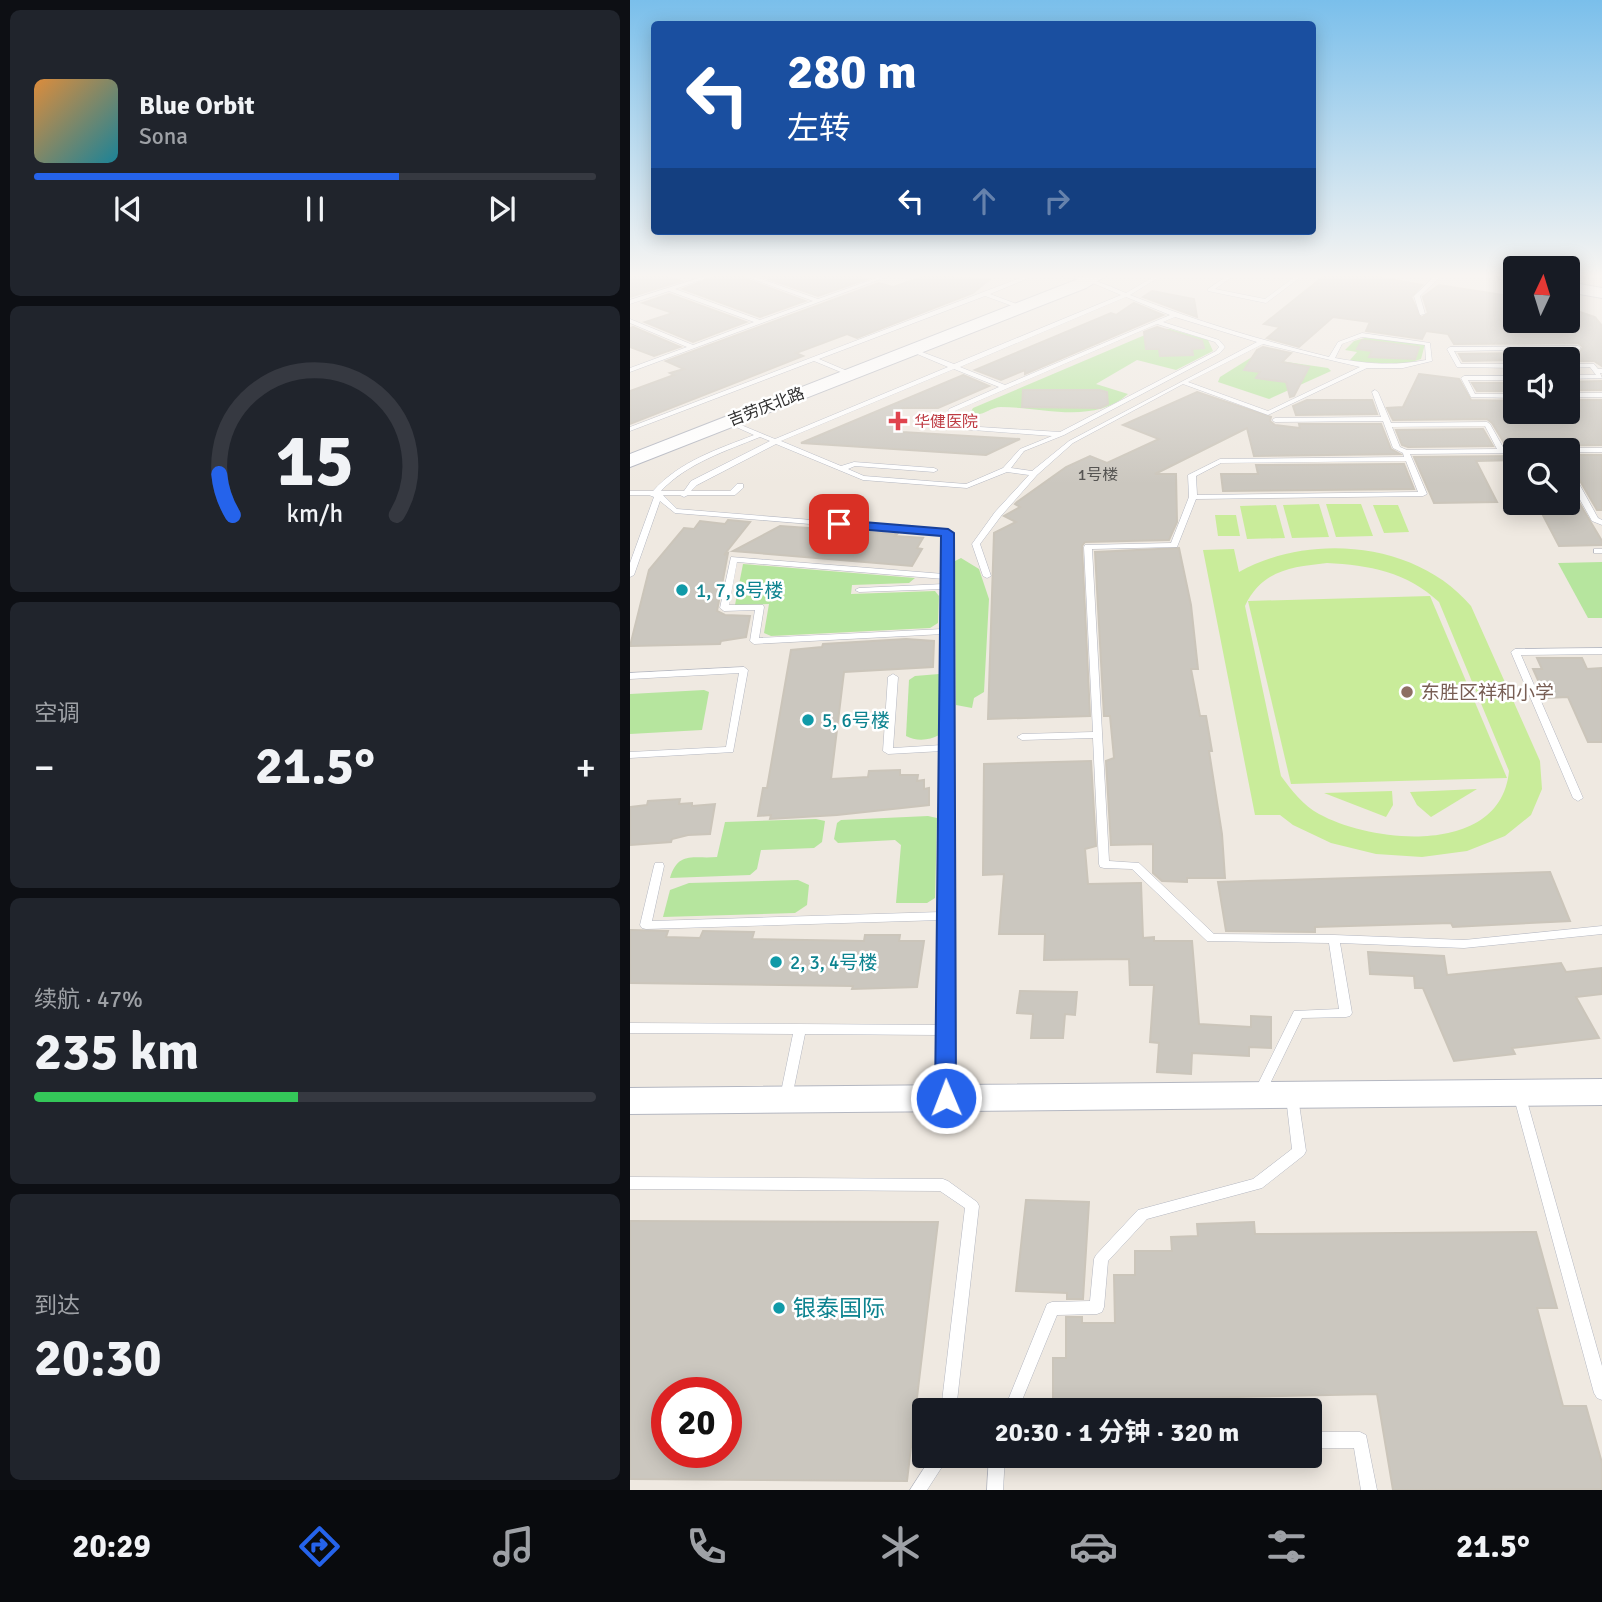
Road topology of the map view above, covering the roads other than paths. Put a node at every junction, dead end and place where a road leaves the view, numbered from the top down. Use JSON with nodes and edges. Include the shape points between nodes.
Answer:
{"nodes":[{"id":1,"x":693,"y":346,"type":"edge"},
{"id":2,"x":849,"y":346,"type":"edge"},
{"id":3,"x":924,"y":346,"type":"edge"},
{"id":4,"x":1005,"y":346,"type":"edge"},
{"id":5,"x":1102,"y":346,"type":"edge"},
{"id":6,"x":1221,"y":346,"type":"edge"},
{"id":7,"x":1255,"y":346,"type":"edge"},
{"id":8,"x":1276,"y":346,"type":"edge"},
{"id":9,"x":1339,"y":346,"type":"edge"},
{"id":10,"x":1428,"y":346,"type":"edge"},
{"id":11,"x":1503,"y":349,"type":"edge"},
{"id":12,"x":912,"y":350,"type":"junction"},
{"id":13,"x":814,"y":359,"type":"junction"},
{"id":14,"x":1331,"y":359,"type":"junction"},
{"id":15,"x":1366,"y":366,"type":"junction"},
{"id":16,"x":1503,"y":366,"type":"edge"},
{"id":17,"x":1580,"y":366,"type":"edge"},
{"id":18,"x":954,"y":367,"type":"junction"},
{"id":19,"x":630,"y":370,"type":"edge"},
{"id":20,"x":1599,"y":371,"type":"edge"},
{"id":21,"x":850,"y":374,"type":"junction"},
{"id":22,"x":1503,"y":377,"type":"edge"},
{"id":23,"x":1580,"y":377,"type":"edge"},
{"id":24,"x":1183,"y":382,"type":"junction"},
{"id":25,"x":1005,"y":387,"type":"junction"},
{"id":26,"x":1375,"y":392,"type":"dead end"},
{"id":27,"x":1580,"y":395,"type":"edge"},
{"id":28,"x":1602,"y":395,"type":"edge"},
{"id":29,"x":1503,"y":396,"type":"edge"},
{"id":30,"x":1275,"y":420,"type":"dead end"},
{"id":31,"x":727,"y":421,"type":"junction"},
{"id":32,"x":1387,"y":422,"type":"junction"},
{"id":33,"x":630,"y":429,"type":"edge"},
{"id":34,"x":1062,"y":434,"type":"junction"},
{"id":35,"x":760,"y":435,"type":"junction"},
{"id":36,"x":776,"y":442,"type":"junction"},
{"id":37,"x":1580,"y":450,"type":"edge"},
{"id":38,"x":1602,"y":450,"type":"edge"},
{"id":39,"x":1502,"y":451,"type":"joint"},
{"id":40,"x":1407,"y":456,"type":"junction"},
{"id":41,"x":630,"y":461,"type":"edge"},
{"id":42,"x":841,"y":468,"type":"junction"},
{"id":43,"x":934,"y":470,"type":"dead end"},
{"id":44,"x":1006,"y":470,"type":"junction"},
{"id":45,"x":1034,"y":473,"type":"junction"},
{"id":46,"x":740,"y":486,"type":"dead end"},
{"id":47,"x":1580,"y":492,"type":"edge"},
{"id":48,"x":630,"y":493,"type":"edge"},
{"id":49,"x":656,"y":495,"type":"junction"},
{"id":50,"x":684,"y":495,"type":"junction"},
{"id":51,"x":1193,"y":497,"type":"junction"},
{"id":52,"x":1602,"y":523,"type":"edge"},
{"id":53,"x":630,"y":575,"type":"edge"},
{"id":54,"x":988,"y":576,"type":"dead end"},
{"id":55,"x":948,"y":582,"type":"junction"},
{"id":56,"x":859,"y":590,"type":"dead end"},
{"id":57,"x":947,"y":631,"type":"junction"},
{"id":58,"x":1602,"y":651,"type":"edge"},
{"id":59,"x":630,"y":676,"type":"edge"},
{"id":60,"x":893,"y":677,"type":"dead end"},
{"id":61,"x":1097,"y":736,"type":"junction"},
{"id":62,"x":1022,"y":737,"type":"dead end"},
{"id":63,"x":947,"y":748,"type":"junction"},
{"id":64,"x":630,"y":755,"type":"edge"},
{"id":65,"x":1578,"y":798,"type":"dead end"},
{"id":66,"x":659,"y":866,"type":"dead end"},
{"id":67,"x":945,"y":916,"type":"junction"},
{"id":68,"x":1602,"y":930,"type":"edge"},
{"id":69,"x":1334,"y":939,"type":"junction"},
{"id":70,"x":630,"y":1028,"type":"edge"},
{"id":71,"x":800,"y":1029,"type":"junction"},
{"id":72,"x":945,"y":1030,"type":"junction"},
{"id":73,"x":1602,"y":1092,"type":"edge"},
{"id":74,"x":1519,"y":1093,"type":"junction"},
{"id":75,"x":1258,"y":1095,"type":"junction"},
{"id":76,"x":1292,"y":1095,"type":"junction"},
{"id":77,"x":946,"y":1098,"type":"junction"},
{"id":78,"x":786,"y":1100,"type":"junction"},
{"id":79,"x":630,"y":1101,"type":"edge"},
{"id":80,"x":630,"y":1183,"type":"edge"},
{"id":81,"x":1602,"y":1393,"type":"edge"},
{"id":82,"x":950,"y":1398,"type":"edge"},
{"id":83,"x":1016,"y":1398,"type":"edge"},
{"id":84,"x":1322,"y":1440,"type":"edge"},
{"id":85,"x":934,"y":1468,"type":"edge"},
{"id":86,"x":996,"y":1468,"type":"edge"},
{"id":87,"x":918,"y":1490,"type":"edge"},
{"id":88,"x":995,"y":1490,"type":"edge"},
{"id":89,"x":1369,"y":1490,"type":"edge"}],
"edges":[{"from":1,"to":19,"type":"lane"},
{"from":2,"to":13,"type":"lane"},
{"from":3,"to":12,"type":"main road","name":"吉劳庆北路"},
{"from":4,"to":18,"type":"lane"},
{"from":5,"to":25,"type":"lane"},
{"from":6,"to":34,"type":"lane","via":[[1218,352]]},
{"from":7,"to":24,"type":"lane"},
{"from":8,"to":14,"type":"lane"},
{"from":9,"to":14,"type":"lane"},
{"from":10,"to":15,"type":"lane","via":[[1429,361]]},
{"from":11,"to":16,"type":"lane","via":[[1450,349],[1459,366]]},
{"from":12,"to":18,"type":"lane"},
{"from":12,"to":21,"type":"main road","name":"吉劳庆北路"},
{"from":13,"to":21,"type":"lane"},
{"from":13,"to":33,"type":"lane"},
{"from":14,"to":15,"type":"lane"},
{"from":15,"to":24,"type":"lane","via":[[1269,413]]},
{"from":17,"to":20,"type":"lane"},
{"from":18,"to":25,"type":"lane"},
{"from":18,"to":36,"type":"lane"},
{"from":20,"to":23,"type":"lane","via":[[1600,377]]},
{"from":21,"to":31,"type":"main road","name":"吉劳庆北路"},
{"from":22,"to":29,"type":"lane","via":[[1464,378],[1473,396]]},
{"from":24,"to":45,"type":"lane","via":[[1072,442]]},
{"from":25,"to":34,"type":"lane","via":[[951,410],[962,428]]},
{"from":26,"to":32,"type":"lane"},
{"from":27,"to":28,"type":"lane"},
{"from":30,"to":32,"type":"lane"},
{"from":31,"to":35,"type":"lane"},
{"from":31,"to":41,"type":"main road","name":"吉劳庆北路"},
{"from":32,"to":39,"type":"lane","via":[[1487,424]]},
{"from":32,"to":40,"type":"lane","via":[[1397,448]]},
{"from":34,"to":44,"type":"lane","via":[[1022,450]]},
{"from":35,"to":36,"type":"lane"},
{"from":35,"to":49,"type":"lane","via":[[692,464],[662,484]]},
{"from":36,"to":42,"type":"lane"},
{"from":36,"to":50,"type":"lane","via":[[694,483]]},
{"from":37,"to":38,"type":"lane"},
{"from":39,"to":40,"type":"lane"},
{"from":40,"to":51,"type":"lane","via":[[1220,461],[1192,475]]},
{"from":40,"to":51,"type":"lane","via":[[1423,494]]},
{"from":42,"to":43,"type":"lane","via":[[854,464]]},
{"from":42,"to":44,"type":"lane","via":[[863,478],[967,486]]},
{"from":44,"to":45,"type":"lane"},
{"from":45,"to":54,"type":"lane","via":[[976,544]]},
{"from":46,"to":50,"type":"lane","via":[[732,493]]},
{"from":47,"to":52,"type":"lane"},
{"from":48,"to":49,"type":"lane"},
{"from":49,"to":50,"type":"lane"},
{"from":49,"to":53,"type":"lane"},
{"from":49,"to":55,"type":"lane","via":[[675,511],[948,533]]},
{"from":51,"to":61,"type":"lane","via":[[1174,545],[1088,547]]},
{"from":55,"to":56,"type":"lane"},
{"from":55,"to":57,"type":"lane"},
{"from":55,"to":57,"type":"lane","via":[[734,559],[724,608],[760,607],[754,641]]},
{"from":57,"to":63,"type":"lane"},
{"from":58,"to":65,"type":"lane","via":[[1515,652]]},
{"from":59,"to":64,"type":"lane","via":[[744,670],[730,750]]},
{"from":60,"to":63,"type":"lane","via":[[888,751]]},
{"from":61,"to":62,"type":"lane"},
{"from":61,"to":69,"type":"lane","via":[[1104,864],[1135,866],[1211,939]]},
{"from":63,"to":67,"type":"lane"},
{"from":66,"to":67,"type":"lane","via":[[646,925]]},
{"from":67,"to":72,"type":"lane"},
{"from":68,"to":69,"type":"lane","via":[[1464,944]]},
{"from":69,"to":75,"type":"lane","via":[[1346,1013],[1298,1014]]},
{"from":70,"to":71,"type":"lane"},
{"from":71,"to":72,"type":"lane"},
{"from":71,"to":78,"type":"lane"},
{"from":72,"to":77,"type":"lane"},
{"from":73,"to":74,"type":"street"},
{"from":74,"to":76,"type":"street"},
{"from":74,"to":81,"type":"lane"},
{"from":75,"to":76,"type":"street"},
{"from":75,"to":77,"type":"street"},
{"from":76,"to":83,"type":"lane","via":[[1299,1150],[1257,1184],[1143,1214],[1101,1259],[1097,1307],[1052,1308]]},
{"from":77,"to":78,"type":"street"},
{"from":78,"to":79,"type":"street"},
{"from":80,"to":82,"type":"lane","via":[[943,1185],[972,1206]]},
{"from":84,"to":89,"type":"lane","via":[[1360,1440]]},
{"from":85,"to":87,"type":"lane"},
{"from":86,"to":88,"type":"lane"}]}
